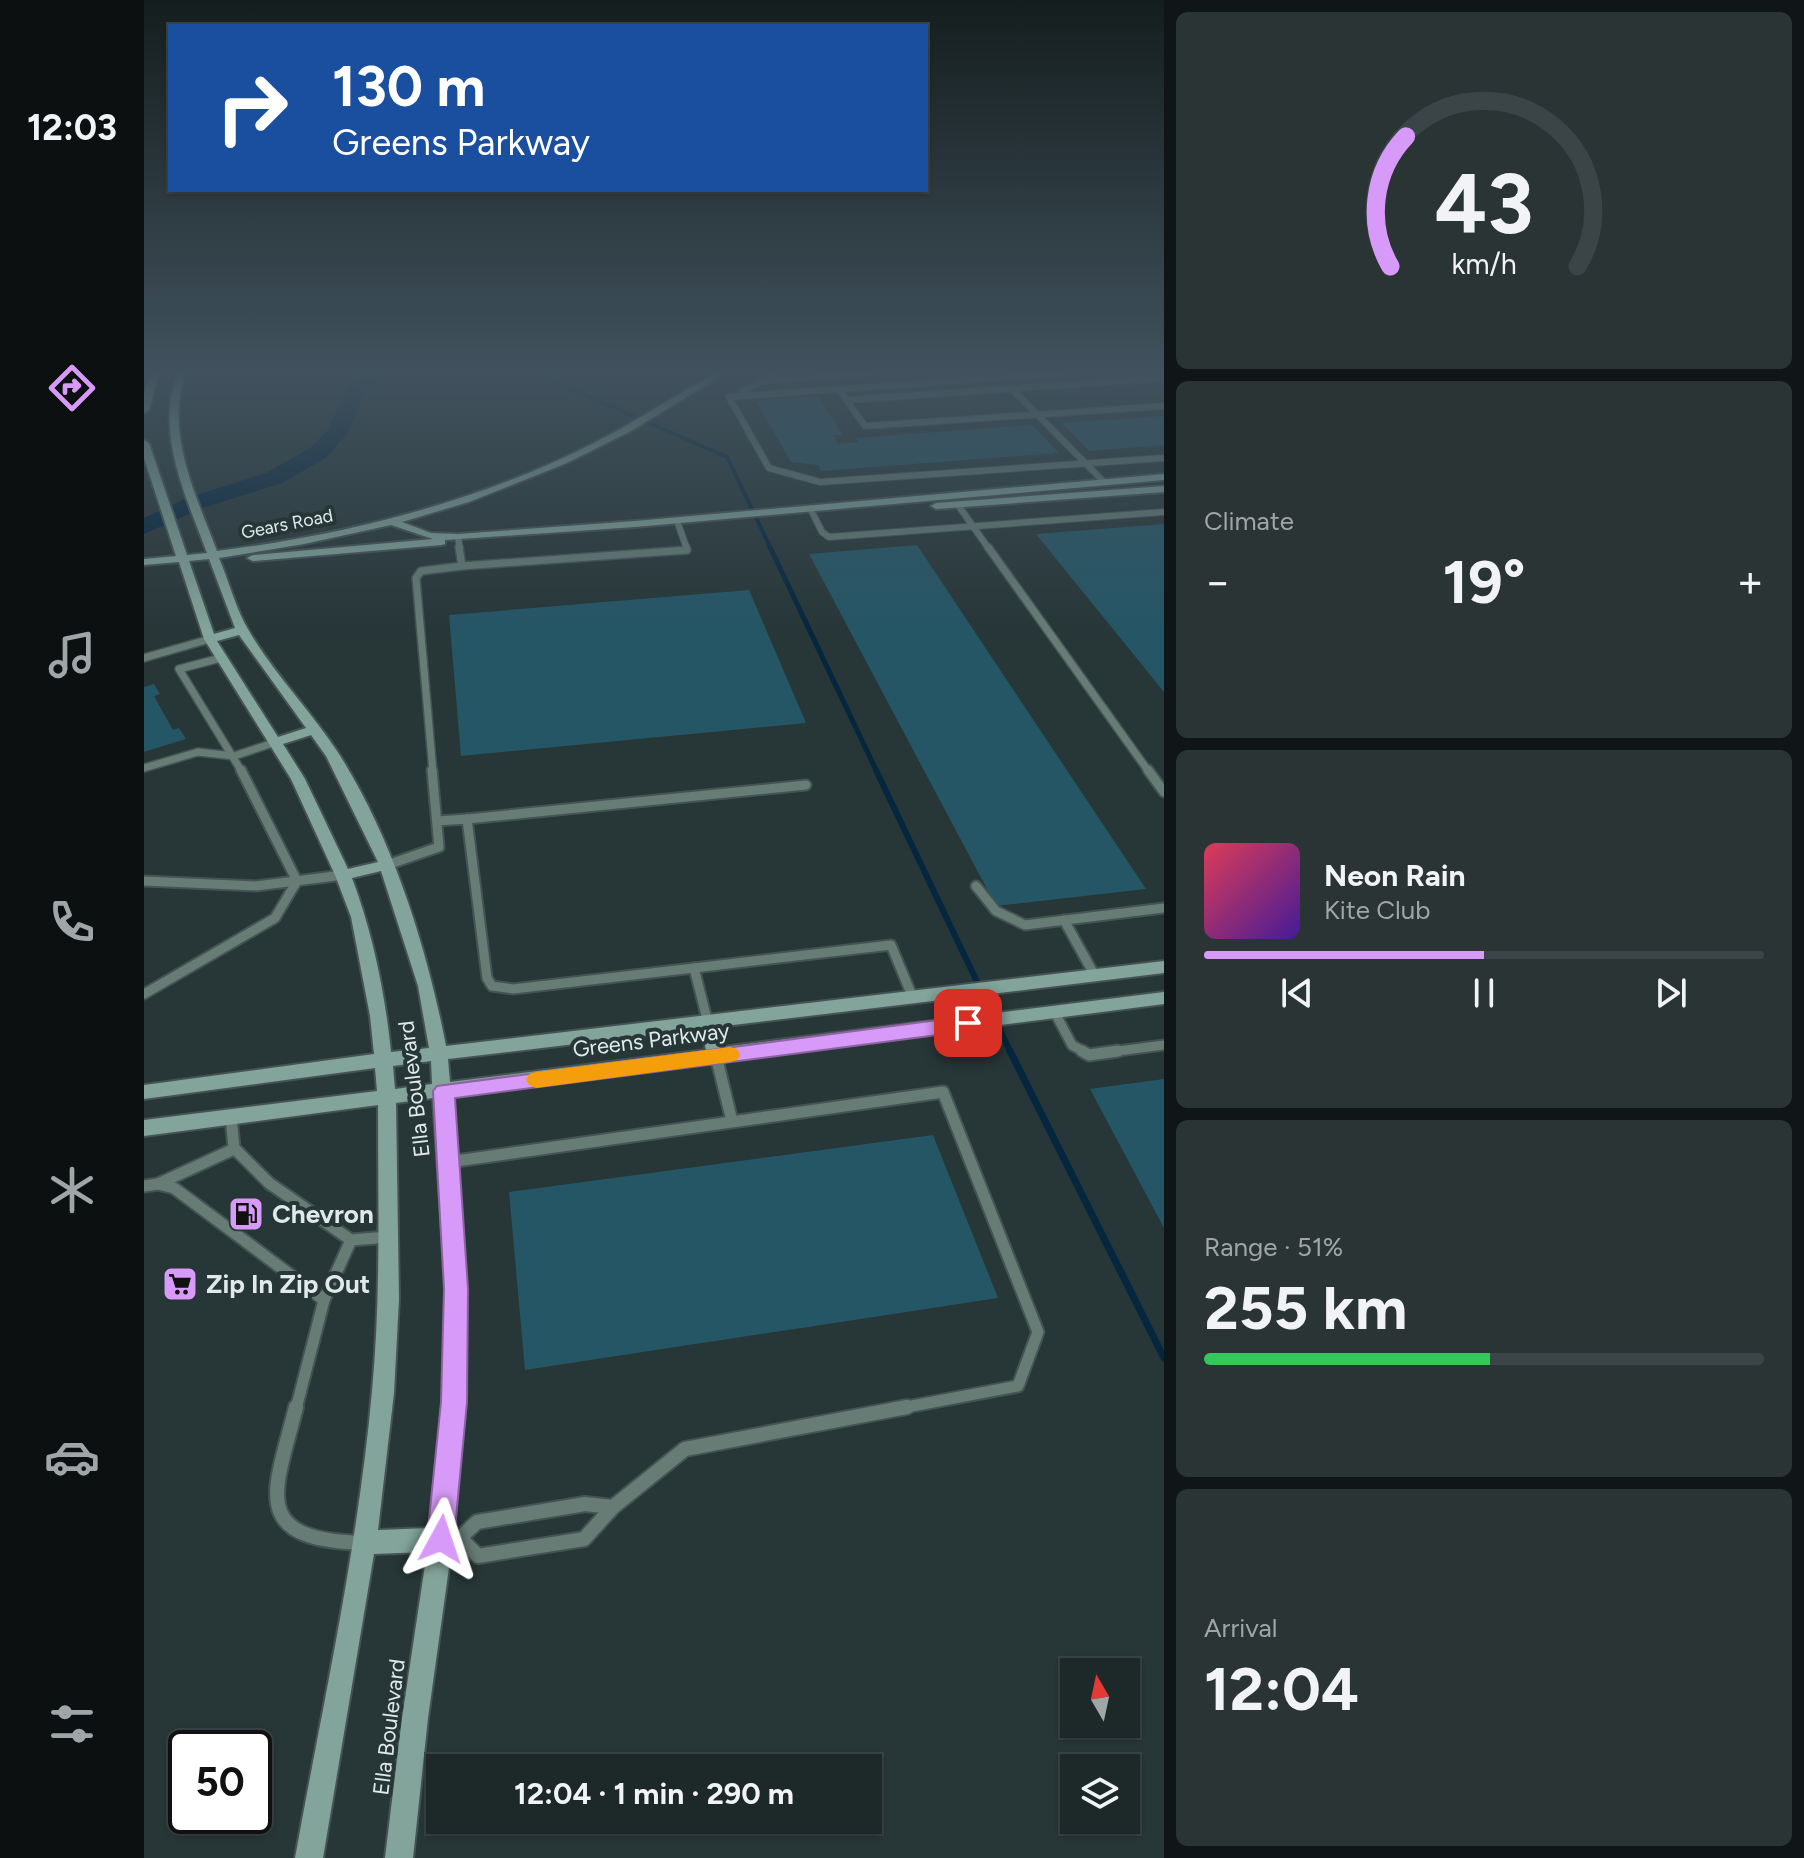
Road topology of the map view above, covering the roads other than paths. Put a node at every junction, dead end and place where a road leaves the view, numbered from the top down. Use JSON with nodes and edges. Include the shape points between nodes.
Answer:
{"nodes":[{"id":1,"x":149,"y":459,"type":"edge"},
{"id":2,"x":179,"y":459,"type":"edge"},
{"id":3,"x":570,"y":459,"type":"edge"},
{"id":4,"x":764,"y":459,"type":"edge"},
{"id":5,"x":1081,"y":459,"type":"edge"},
{"id":6,"x":1155,"y":459,"type":"edge"},
{"id":7,"x":1086,"y":464,"type":"junction"},
{"id":8,"x":1164,"y":477,"type":"edge"},
{"id":9,"x":1104,"y":482,"type":"junction"},
{"id":10,"x":1164,"y":489,"type":"edge"},
{"id":11,"x":1115,"y":492,"type":"junction"},
{"id":12,"x":958,"y":505,"type":"junction"},
{"id":13,"x":846,"y":508,"type":"junction"},
{"id":14,"x":811,"y":510,"type":"junction"},
{"id":15,"x":1164,"y":512,"type":"edge"},
{"id":16,"x":390,"y":521,"type":"junction"},
{"id":17,"x":677,"y":521,"type":"junction"},
{"id":18,"x":974,"y":528,"type":"junction"},
{"id":19,"x":458,"y":537,"type":"junction"},
{"id":20,"x":215,"y":556,"type":"junction"},
{"id":21,"x":183,"y":559,"type":"junction"},
{"id":22,"x":144,"y":562,"type":"edge"},
{"id":23,"x":462,"y":566,"type":"junction"},
{"id":24,"x":242,"y":630,"type":"junction"},
{"id":25,"x":210,"y":639,"type":"junction"},
{"id":26,"x":144,"y":658,"type":"edge"},
{"id":27,"x":221,"y":658,"type":"junction"},
{"id":28,"x":315,"y":730,"type":"junction"},
{"id":29,"x":276,"y":742,"type":"junction"},
{"id":30,"x":234,"y":756,"type":"junction"},
{"id":31,"x":144,"y":768,"type":"edge"},
{"id":32,"x":806,"y":785,"type":"dead end"},
{"id":33,"x":1164,"y":792,"type":"edge"},
{"id":34,"x":467,"y":819,"type":"junction"},
{"id":35,"x":437,"y":821,"type":"junction"},
{"id":36,"x":387,"y":865,"type":"junction"},
{"id":37,"x":343,"y":875,"type":"junction"},
{"id":38,"x":144,"y":881,"type":"edge"},
{"id":39,"x":297,"y":881,"type":"junction"},
{"id":40,"x":976,"y":886,"type":"dead end"},
{"id":41,"x":1164,"y":908,"type":"edge"},
{"id":42,"x":1064,"y":920,"type":"junction"},
{"id":43,"x":1164,"y":967,"type":"edge"},
{"id":44,"x":694,"y":968,"type":"junction"},
{"id":45,"x":1095,"y":976,"type":"junction"},
{"id":46,"x":144,"y":994,"type":"edge"},
{"id":47,"x":913,"y":998,"type":"junction"},
{"id":48,"x":1164,"y":998,"type":"edge"},
{"id":49,"x":1054,"y":1011,"type":"junction"},
{"id":50,"x":708,"y":1023,"type":"junction"},
{"id":51,"x":1164,"y":1045,"type":"edge"},
{"id":52,"x":439,"y":1053,"type":"junction"},
{"id":53,"x":716,"y":1056,"type":"junction"},
{"id":54,"x":382,"y":1060,"type":"junction"},
{"id":55,"x":444,"y":1091,"type":"junction"},
{"id":56,"x":144,"y":1092,"type":"edge"},
{"id":57,"x":387,"y":1098,"type":"junction"},
{"id":58,"x":231,"y":1117,"type":"junction"},
{"id":59,"x":732,"y":1121,"type":"junction"},
{"id":60,"x":144,"y":1128,"type":"edge"},
{"id":61,"x":234,"y":1149,"type":"junction"},
{"id":62,"x":449,"y":1162,"type":"junction"},
{"id":63,"x":158,"y":1184,"type":"junction"},
{"id":64,"x":144,"y":1186,"type":"edge"},
{"id":65,"x":388,"y":1237,"type":"junction"},
{"id":66,"x":351,"y":1240,"type":"junction"},
{"id":67,"x":324,"y":1300,"type":"junction"},
{"id":68,"x":613,"y":1507,"type":"junction"},
{"id":69,"x":451,"y":1538,"type":"junction"},
{"id":70,"x":364,"y":1543,"type":"junction"},
{"id":71,"x":309,"y":1858,"type":"edge"},
{"id":72,"x":399,"y":1858,"type":"edge"}],
"edges":[{"from":1,"to":21,"type":"main road","name":"Ella Boulevard"},
{"from":2,"to":20,"type":"main road","name":"Ella Boulevard"},
{"from":3,"to":16,"type":"main road","via":[[440,508]]},
{"from":4,"to":7,"type":"lane","via":[[769,468],[820,482]]},
{"from":5,"to":7,"type":"lane"},
{"from":6,"to":7,"type":"lane"},
{"from":7,"to":9,"type":"lane"},
{"from":8,"to":9,"type":"main road","name":"Gears Road"},
{"from":9,"to":11,"type":"main road"},
{"from":9,"to":13,"type":"main road","name":"Gears Road"},
{"from":10,"to":11,"type":"main road","name":"Gears Road"},
{"from":11,"to":12,"type":"main road","name":"Gears Road"},
{"from":12,"to":13,"type":"main road","name":"Gears Road"},
{"from":12,"to":18,"type":"lane"},
{"from":13,"to":14,"type":"main road","name":"Gears Road"},
{"from":14,"to":17,"type":"main road","name":"Gears Road"},
{"from":14,"to":18,"type":"lane","via":[[829,537]]},
{"from":15,"to":18,"type":"lane"},
{"from":16,"to":19,"type":"main road","name":"Gears Road","via":[[430,536]]},
{"from":16,"to":20,"type":"main road","name":"Gears Road"},
{"from":17,"to":19,"type":"main road","name":"Gears Road"},
{"from":17,"to":23,"type":"lane","via":[[687,550]]},
{"from":18,"to":33,"type":"lane"},
{"from":19,"to":20,"type":"main road","name":"Gears Road","via":[[353,551]]},
{"from":19,"to":23,"type":"lane"},
{"from":20,"to":21,"type":"main road","name":"Gears Road"},
{"from":20,"to":24,"type":"main road","name":"Ella Boulevard"},
{"from":21,"to":22,"type":"main road","name":"Gears Road"},
{"from":21,"to":25,"type":"main road","name":"Ella Boulevard"},
{"from":23,"to":35,"type":"lane","via":[[421,571],[416,578]]},
{"from":24,"to":25,"type":"main road"},
{"from":24,"to":28,"type":"main road","name":"Ella Boulevard"},
{"from":25,"to":26,"type":"lane"},
{"from":25,"to":27,"type":"main road","name":"Ella Boulevard"},
{"from":27,"to":29,"type":"main road","name":"Ella Boulevard"},
{"from":27,"to":30,"type":"lane","via":[[179,669]]},
{"from":28,"to":29,"type":"main road"},
{"from":28,"to":36,"type":"main road","name":"Ella Boulevard","via":[[350,784]]},
{"from":29,"to":30,"type":"lane"},
{"from":29,"to":37,"type":"main road","name":"Ella Boulevard"},
{"from":30,"to":31,"type":"lane","via":[[198,752]]},
{"from":30,"to":39,"type":"lane"},
{"from":32,"to":34,"type":"lane"},
{"from":34,"to":35,"type":"lane"},
{"from":34,"to":44,"type":"lane","via":[[492,986],[513,989]]},
{"from":35,"to":36,"type":"lane","via":[[439,847]]},
{"from":36,"to":37,"type":"main road"},
{"from":36,"to":52,"type":"main road","name":"Ella Boulevard","via":[[426,986]]},
{"from":37,"to":39,"type":"lane"},
{"from":37,"to":54,"type":"main road","name":"Ella Boulevard","via":[[372,970]]},
{"from":38,"to":39,"type":"lane","via":[[256,886]]},
{"from":39,"to":46,"type":"lane","via":[[275,918]]},
{"from":40,"to":42,"type":"lane","via":[[984,901],[1006,919],[1025,925]]},
{"from":41,"to":42,"type":"lane"},
{"from":42,"to":45,"type":"lane"},
{"from":43,"to":45,"type":"main road","name":"Greens Parkway"},
{"from":44,"to":47,"type":"lane","via":[[891,945]]},
{"from":44,"to":50,"type":"lane"},
{"from":45,"to":47,"type":"main road","name":"Greens Parkway"},
{"from":47,"to":50,"type":"main road","name":"Greens Parkway"},
{"from":48,"to":49,"type":"main road","name":"Greens Parkway"},
{"from":49,"to":51,"type":"lane","via":[[1072,1045],[1089,1055]]},
{"from":49,"to":53,"type":"main road","name":"Greens Parkway"},
{"from":50,"to":52,"type":"main road","name":"Greens Parkway"},
{"from":50,"to":53,"type":"main road"},
{"from":52,"to":54,"type":"main road","name":"Greens Parkway"},
{"from":52,"to":55,"type":"main road","name":"Ella Boulevard"},
{"from":53,"to":55,"type":"main road","name":"Greens Parkway"},
{"from":53,"to":59,"type":"lane"},
{"from":54,"to":56,"type":"main road","name":"Greens Parkway"},
{"from":54,"to":57,"type":"main road","name":"Ella Boulevard"},
{"from":55,"to":57,"type":"main road","name":"Greens Parkway"},
{"from":55,"to":62,"type":"main road","name":"Ella Boulevard"},
{"from":57,"to":58,"type":"main road","name":"Greens Parkway"},
{"from":57,"to":65,"type":"main road","name":"Ella Boulevard"},
{"from":58,"to":60,"type":"main road","name":"Greens Parkway"},
{"from":58,"to":61,"type":"lane"},
{"from":59,"to":62,"type":"lane"},
{"from":59,"to":68,"type":"lane","via":[[943,1092],[1038,1332],[1018,1386],[685,1449]]},
{"from":61,"to":63,"type":"lane"},
{"from":61,"to":66,"type":"lane"},
{"from":62,"to":69,"type":"main road","name":"Ella Boulevard","via":[[456,1289]]},
{"from":63,"to":64,"type":"lane"},
{"from":63,"to":67,"type":"lane","via":[[174,1188]]},
{"from":65,"to":66,"type":"lane"},
{"from":65,"to":70,"type":"main road","name":"Ella Boulevard","via":[[383,1393]]},
{"from":66,"to":67,"type":"lane"},
{"from":67,"to":70,"type":"lane","via":[[275,1503],[282,1518],[303,1533],[326,1542]]},
{"from":68,"to":69,"type":"lane","via":[[585,1504],[477,1522]]},
{"from":68,"to":69,"type":"lane","via":[[584,1539],[478,1556]]},
{"from":69,"to":70,"type":"main road"},
{"from":69,"to":72,"type":"main road","name":"Ella Boulevard","via":[[415,1718]]},
{"from":70,"to":71,"type":"main road","name":"Ella Boulevard"}]}
